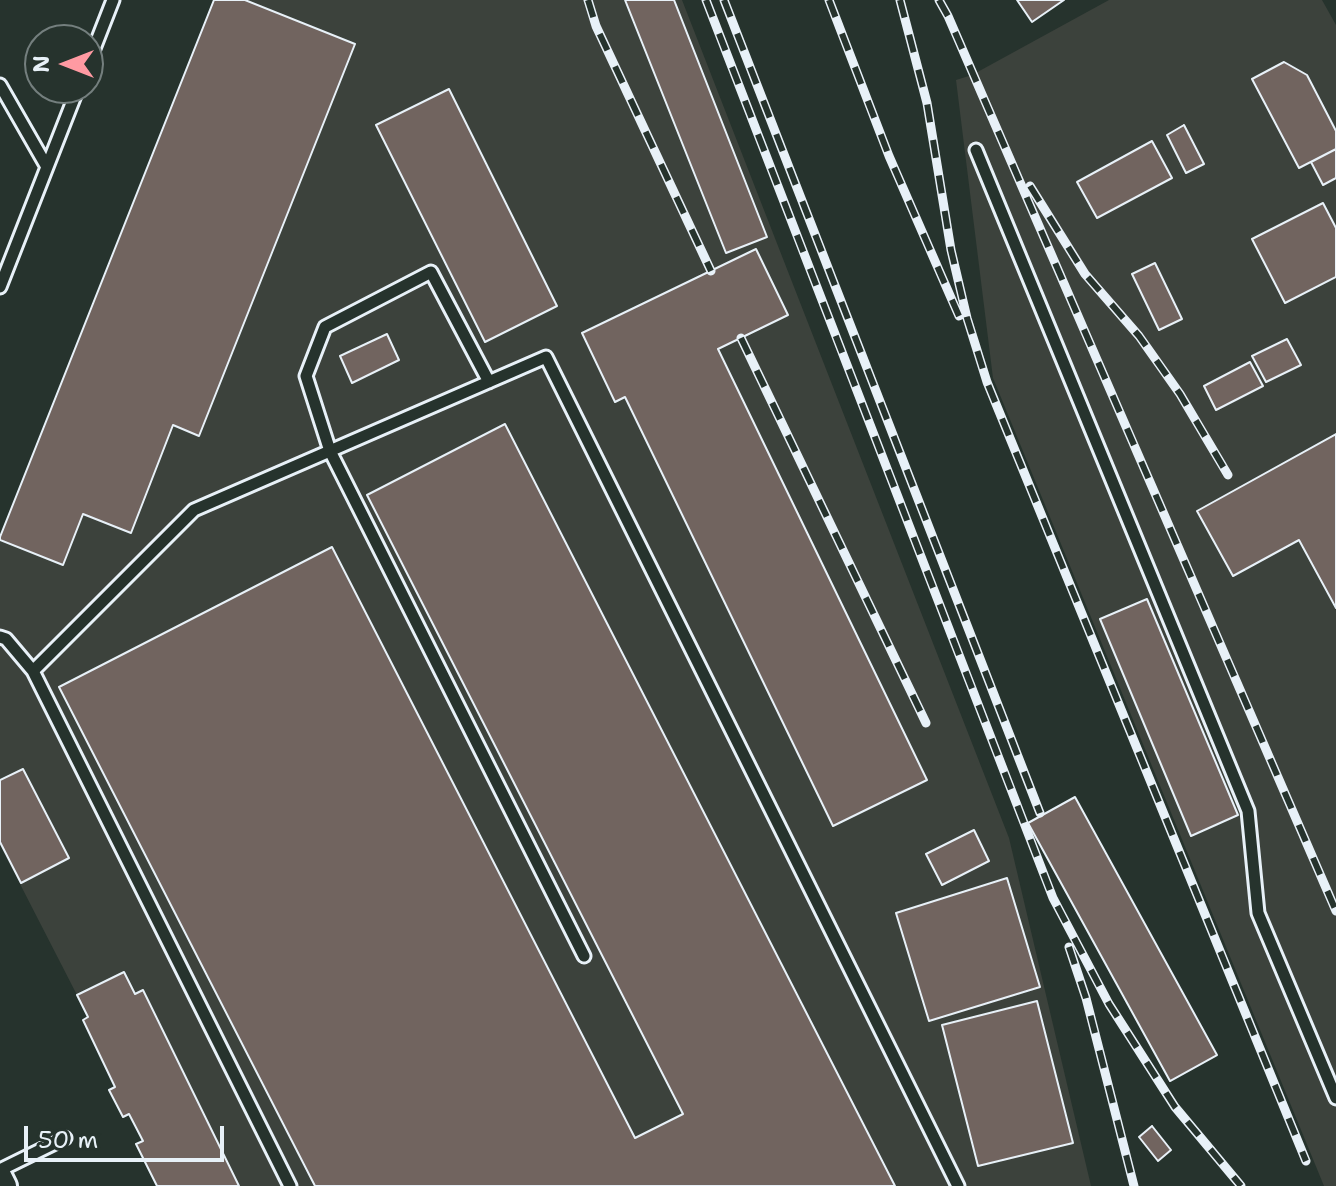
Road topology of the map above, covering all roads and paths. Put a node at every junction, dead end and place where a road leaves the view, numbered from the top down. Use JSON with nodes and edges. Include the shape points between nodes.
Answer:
{"nodes":[{"id":1,"x":113,"y":0,"type":"edge"},
{"id":2,"x":104,"y":24,"type":"edge"},
{"id":3,"x":0,"y":85,"type":"edge"},
{"id":4,"x":72,"y":104,"type":"edge"},
{"id":5,"x":976,"y":150,"type":"dead end"},
{"id":6,"x":47,"y":167,"type":"junction"},
{"id":7,"x":0,"y":287,"type":"edge"},
{"id":8,"x":489,"y":382,"type":"junction"},
{"id":9,"x":330,"y":451,"type":"junction"},
{"id":10,"x":0,"y":637,"type":"edge"},
{"id":11,"x":33,"y":671,"type":"junction"},
{"id":12,"x":584,"y":956,"type":"dead end"},
{"id":13,"x":1336,"y":1098,"type":"edge"},
{"id":14,"x":65,"y":1138,"type":"dead end"},
{"id":15,"x":0,"y":1170,"type":"edge"},
{"id":16,"x":0,"y":1176,"type":"edge"},
{"id":17,"x":5,"y":1186,"type":"edge"},
{"id":18,"x":290,"y":1186,"type":"edge"},
{"id":19,"x":958,"y":1186,"type":"edge"}],
"edges":[{"from":1,"to":2,"type":"lane"},
{"from":3,"to":6,"type":"lane"},
{"from":4,"to":6,"type":"lane"},
{"from":5,"to":13,"type":"lane","via":[[1248,811],[1258,913]]},
{"from":6,"to":7,"type":"lane"},
{"from":8,"to":9,"type":"lane"},
{"from":8,"to":9,"type":"lane","via":[[431,272],[325,327],[306,376]]},
{"from":8,"to":19,"type":"lane","via":[[546,357]]},
{"from":9,"to":11,"type":"lane","via":[[194,510]]},
{"from":9,"to":12,"type":"lane"},
{"from":10,"to":11,"type":"lane"},
{"from":11,"to":18,"type":"lane"},
{"from":14,"to":15,"type":"lane"},
{"from":16,"to":17,"type":"street"}]}
